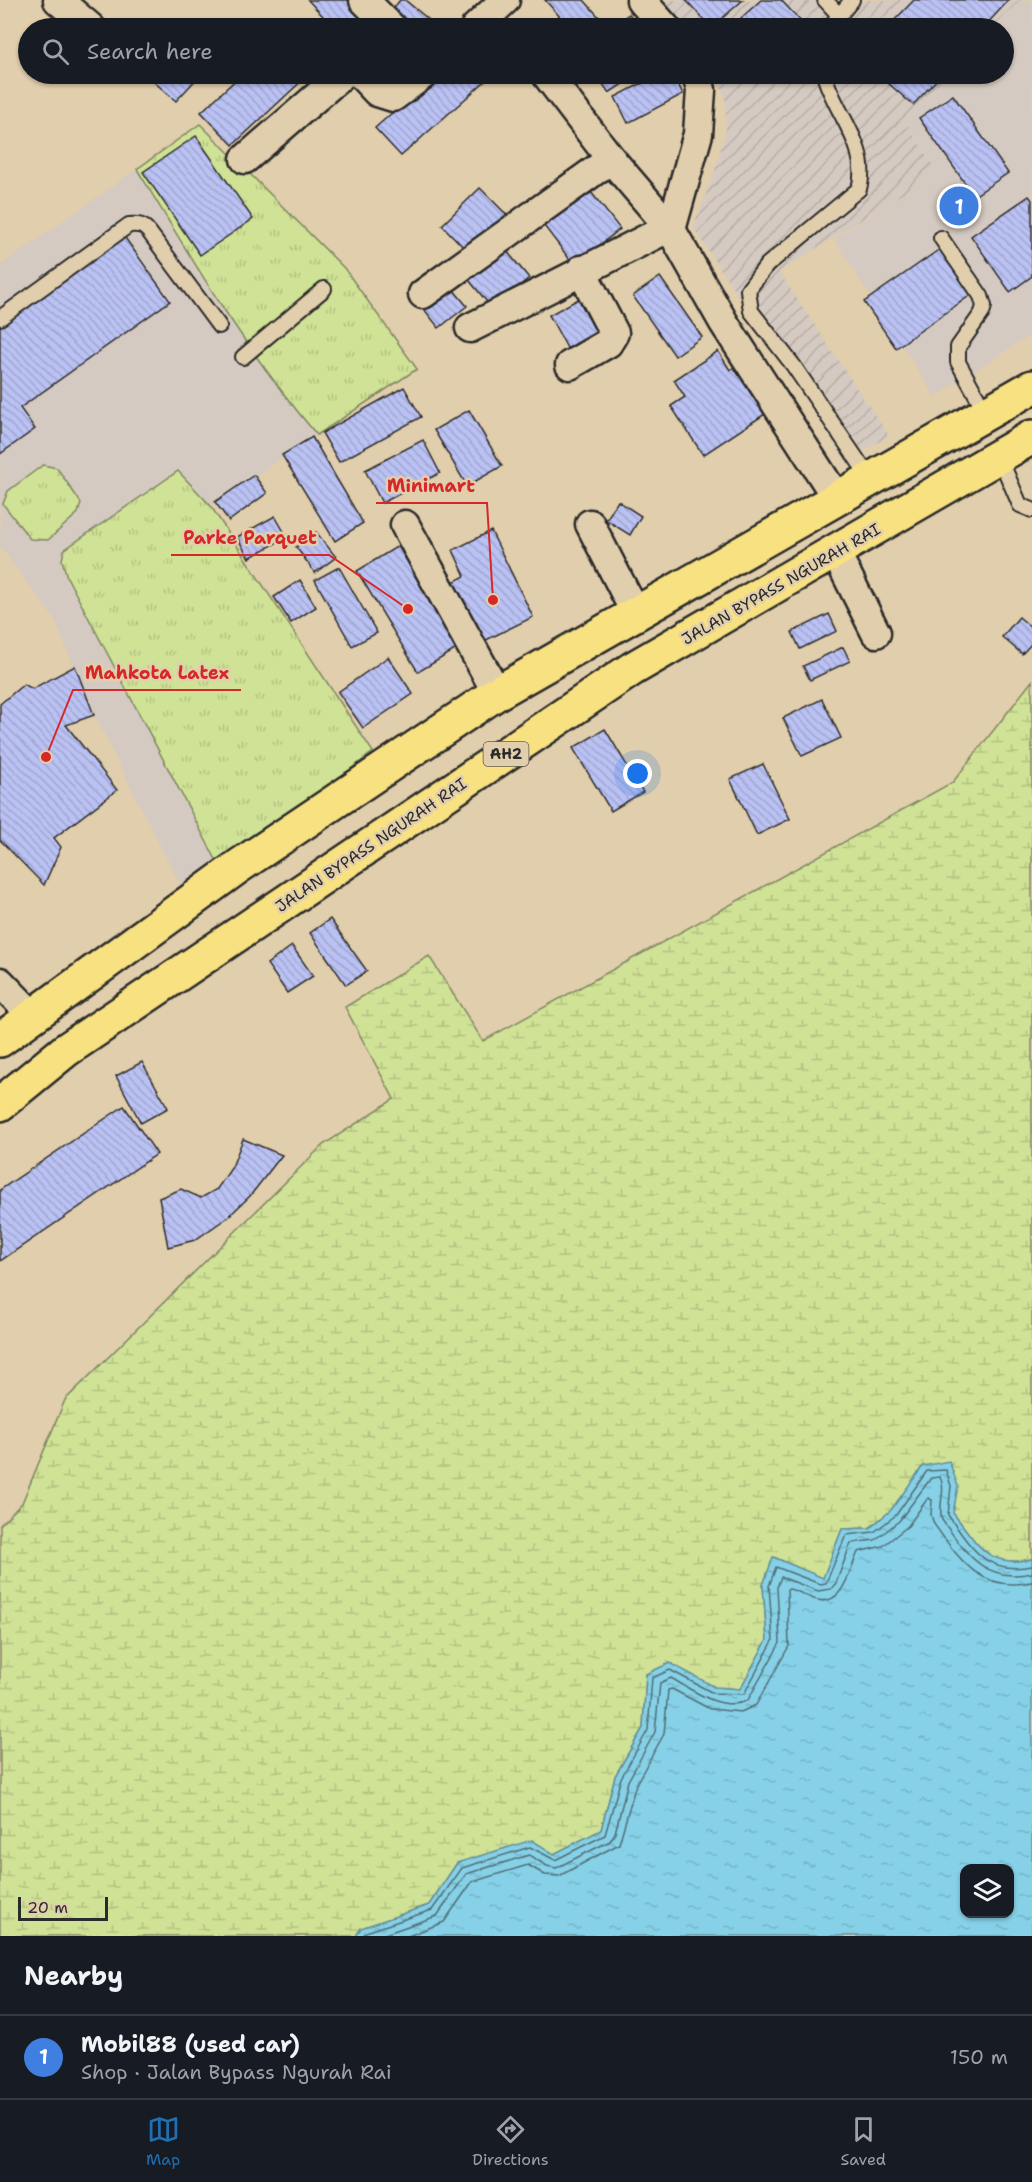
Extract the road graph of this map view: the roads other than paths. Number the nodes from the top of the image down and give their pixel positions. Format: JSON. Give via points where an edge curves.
{"nodes":[{"id":1,"x":58,"y":0,"type":"edge"},
{"id":2,"x":364,"y":0,"type":"edge"},
{"id":3,"x":641,"y":0,"type":"edge"},
{"id":4,"x":825,"y":0,"type":"edge"},
{"id":5,"x":852,"y":0,"type":"edge"},
{"id":6,"x":501,"y":9,"type":"edge"},
{"id":7,"x":838,"y":14,"type":"junction"},
{"id":8,"x":80,"y":18,"type":"edge"},
{"id":9,"x":382,"y":18,"type":"edge"},
{"id":10,"x":489,"y":18,"type":"edge"},
{"id":11,"x":657,"y":18,"type":"edge"},
{"id":12,"x":835,"y":18,"type":"edge"},
{"id":13,"x":331,"y":84,"type":"edge"},
{"id":14,"x":369,"y":84,"type":"edge"},
{"id":15,"x":412,"y":84,"type":"edge"},
{"id":16,"x":554,"y":84,"type":"edge"},
{"id":17,"x":700,"y":84,"type":"edge"},
{"id":18,"x":829,"y":84,"type":"edge"},
{"id":19,"x":245,"y":159,"type":"dead end"},
{"id":20,"x":611,"y":159,"type":"junction"},
{"id":21,"x":670,"y":228,"type":"junction"},
{"id":22,"x":941,"y":238,"type":"dead end"},
{"id":23,"x":581,"y":270,"type":"junction"},
{"id":24,"x":324,"y":289,"type":"dead end"},
{"id":25,"x":423,"y":294,"type":"dead end"},
{"id":26,"x":0,"y":318,"type":"edge"},
{"id":27,"x":219,"y":326,"type":"dead end"},
{"id":28,"x":471,"y":328,"type":"dead end"},
{"id":29,"x":243,"y":357,"type":"dead end"},
{"id":30,"x":570,"y":365,"type":"dead end"},
{"id":31,"x":1032,"y":387,"type":"edge"},
{"id":32,"x":986,"y":413,"type":"junction"},
{"id":33,"x":1032,"y":437,"type":"edge"},
{"id":34,"x":999,"y":456,"type":"junction"},
{"id":35,"x":871,"y":480,"type":"junction"},
{"id":36,"x":838,"y":500,"type":"junction"},
{"id":37,"x":1032,"y":510,"type":"edge"},
{"id":38,"x":590,"y":524,"type":"dead end"},
{"id":39,"x":405,"y":525,"type":"dead end"},
{"id":40,"x":836,"y":553,"type":"junction"},
{"id":41,"x":636,"y":614,"type":"junction"},
{"id":42,"x":876,"y":633,"type":"dead end"},
{"id":43,"x":497,"y":693,"type":"junction"},
{"id":44,"x":0,"y":982,"type":"edge"},
{"id":45,"x":32,"y":1015,"type":"junction"},
{"id":46,"x":0,"y":1040,"type":"edge"},
{"id":47,"x":0,"y":1104,"type":"edge"}],
"edges":[{"from":1,"to":8,"type":"street"},
{"from":2,"to":9,"type":"street"},
{"from":3,"to":11,"type":"street"},
{"from":4,"to":7,"type":"lane"},
{"from":5,"to":7,"type":"lane"},
{"from":6,"to":10,"type":"street"},
{"from":7,"to":12,"type":"lane"},
{"from":13,"to":19,"type":"street"},
{"from":14,"to":15,"type":"street","via":[[388,97],[396,97]]},
{"from":16,"to":20,"type":"street"},
{"from":17,"to":21,"type":"street","via":[[698,134]]},
{"from":18,"to":35,"type":"lane","via":[[852,132],[864,173],[859,189],[767,265],[748,290],[751,311]]},
{"from":20,"to":21,"type":"street"},
{"from":20,"to":25,"type":"street"},
{"from":21,"to":23,"type":"street"},
{"from":21,"to":36,"type":"street","via":[[724,323]]},
{"from":22,"to":32,"type":"lane","via":[[984,306],[958,347],[958,362]]},
{"from":23,"to":28,"type":"street"},
{"from":23,"to":30,"type":"street","via":[[614,333],[608,343]]},
{"from":24,"to":29,"type":"lane"},
{"from":26,"to":27,"type":"lane","via":[[135,224],[145,227]]},
{"from":31,"to":32,"type":"highway"},
{"from":32,"to":35,"type":"highway"},
{"from":33,"to":34,"type":"highway","name":"JALAN BYPASS NGURAH RAI","number":"AH2"},
{"from":34,"to":37,"type":"lane","via":[[1020,505]]},
{"from":34,"to":40,"type":"highway","name":"JALAN BYPASS NGURAH RAI","number":"AH2"},
{"from":35,"to":36,"type":"highway"},
{"from":36,"to":41,"type":"highway"},
{"from":38,"to":41,"type":"street"},
{"from":39,"to":43,"type":"street"},
{"from":40,"to":42,"type":"street"},
{"from":40,"to":47,"type":"highway","name":"JALAN BYPASS NGURAH RAI","number":"AH2","via":[[632,669],[66,1050]]},
{"from":41,"to":43,"type":"highway"},
{"from":43,"to":45,"type":"highway","via":[[238,866]]},
{"from":44,"to":45,"type":"street"},
{"from":45,"to":46,"type":"highway"}]}
